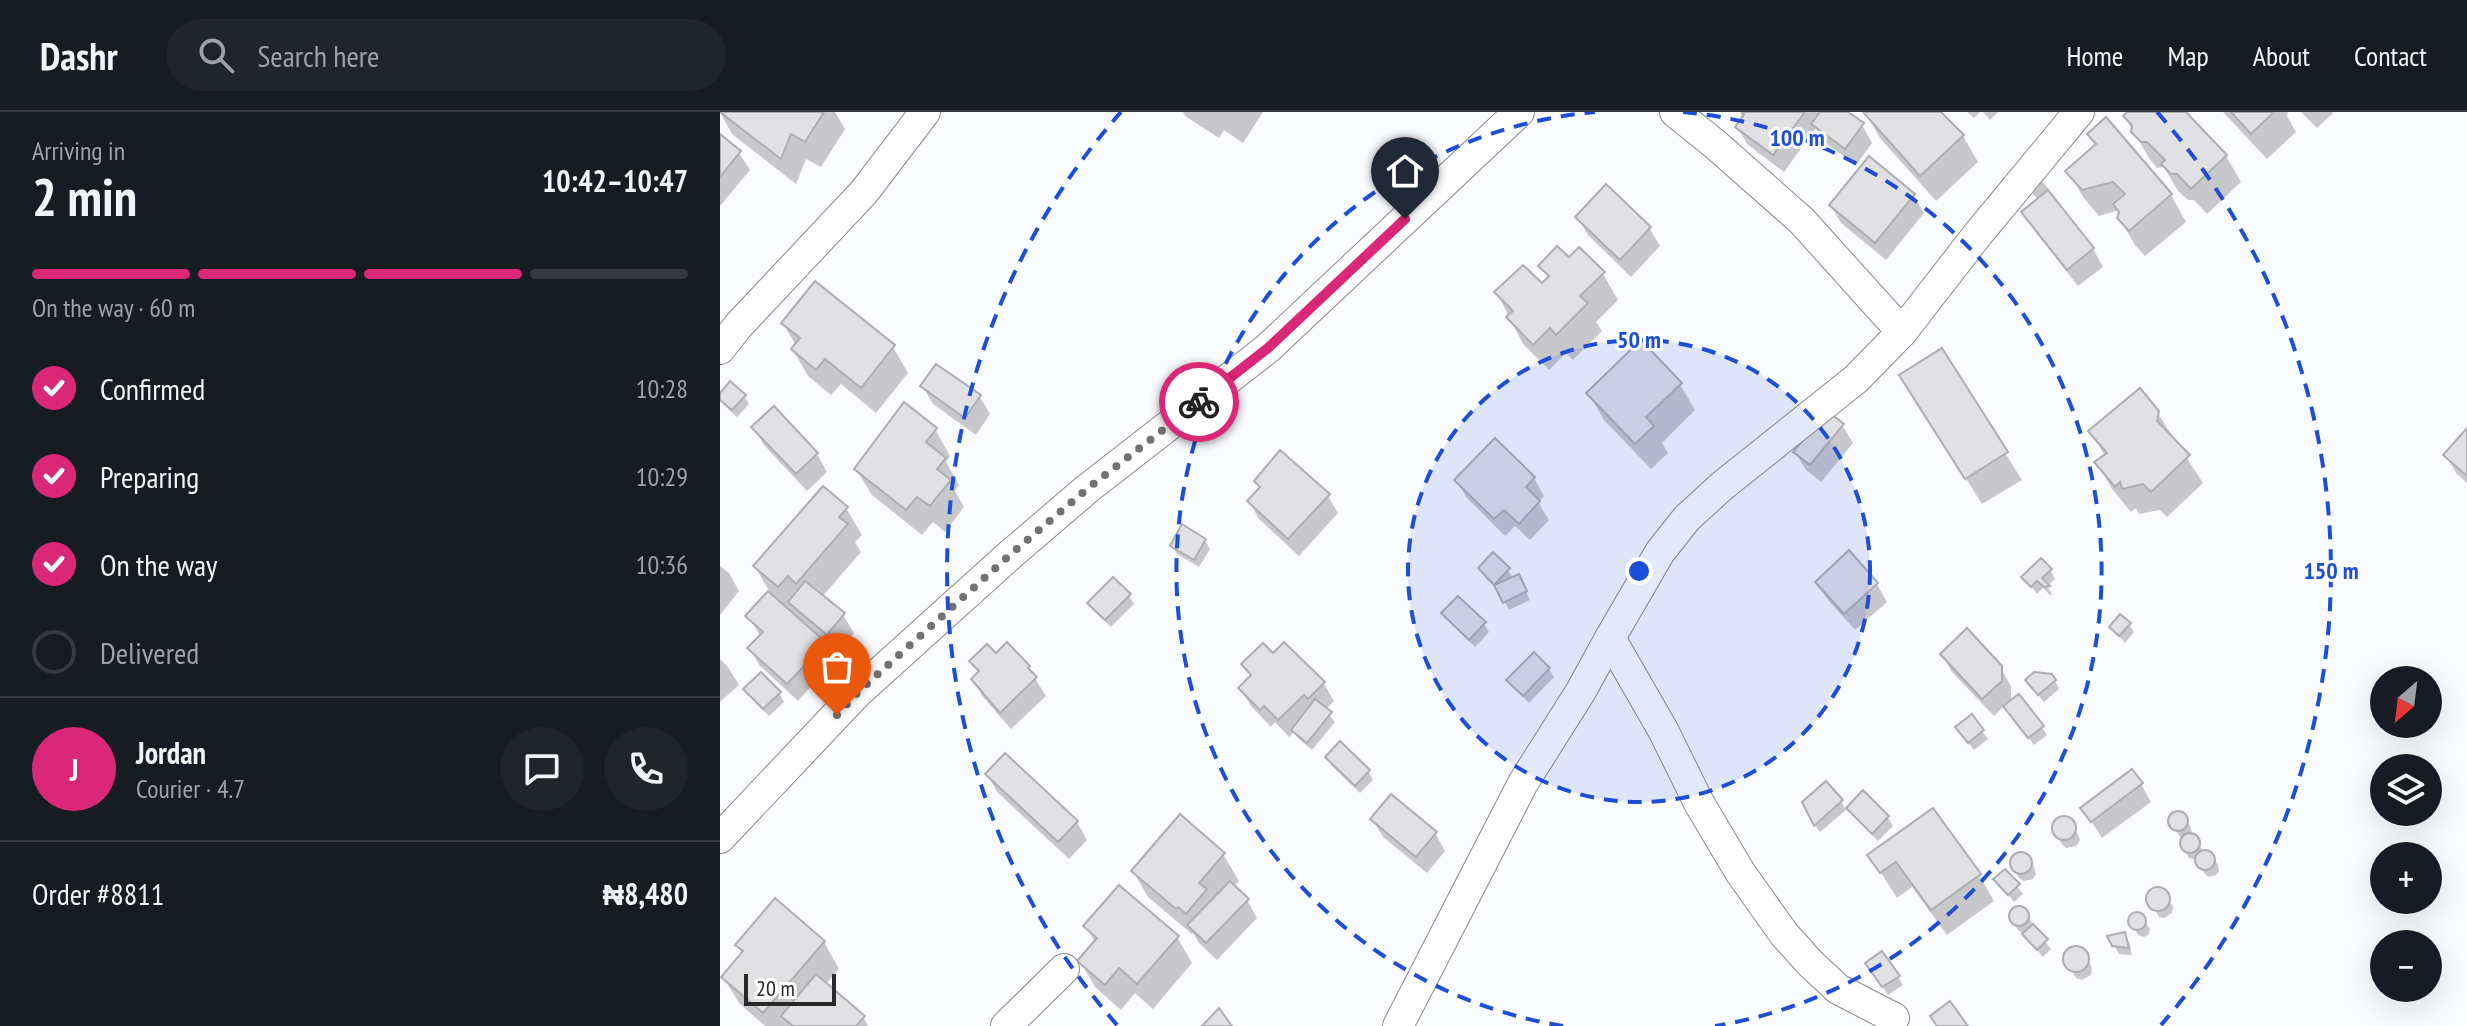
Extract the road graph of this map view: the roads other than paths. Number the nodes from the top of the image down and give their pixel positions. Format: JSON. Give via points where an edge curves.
{"nodes":[{"id":1,"x":925,"y":112,"type":"edge"},
{"id":2,"x":1519,"y":112,"type":"edge"},
{"id":3,"x":1675,"y":112,"type":"edge"},
{"id":4,"x":2079,"y":112,"type":"edge"},
{"id":5,"x":1902,"y":332,"type":"junction"},
{"id":6,"x":720,"y":349,"type":"edge"},
{"id":7,"x":1610,"y":638,"type":"junction"},
{"id":8,"x":720,"y":838,"type":"edge"},
{"id":9,"x":1064,"y":969,"type":"dead end"},
{"id":10,"x":1894,"y":1018,"type":"dead end"},
{"id":11,"x":1006,"y":1026,"type":"edge"},
{"id":12,"x":1398,"y":1026,"type":"edge"}],
"edges":[{"from":1,"to":6,"type":"street","via":[[864,192]]},
{"from":2,"to":8,"type":"street","via":[[1268,348],[1087,489],[858,692]]},
{"from":3,"to":5,"type":"street","via":[[1802,221]]},
{"from":4,"to":5,"type":"street"},
{"from":5,"to":7,"type":"street","via":[[1856,379],[1687,518],[1660,552]]},
{"from":7,"to":10,"type":"street","via":[[1740,872],[1784,934],[1838,989]]},
{"from":7,"to":12,"type":"street","via":[[1523,783]]},
{"from":9,"to":11,"type":"street"}]}
